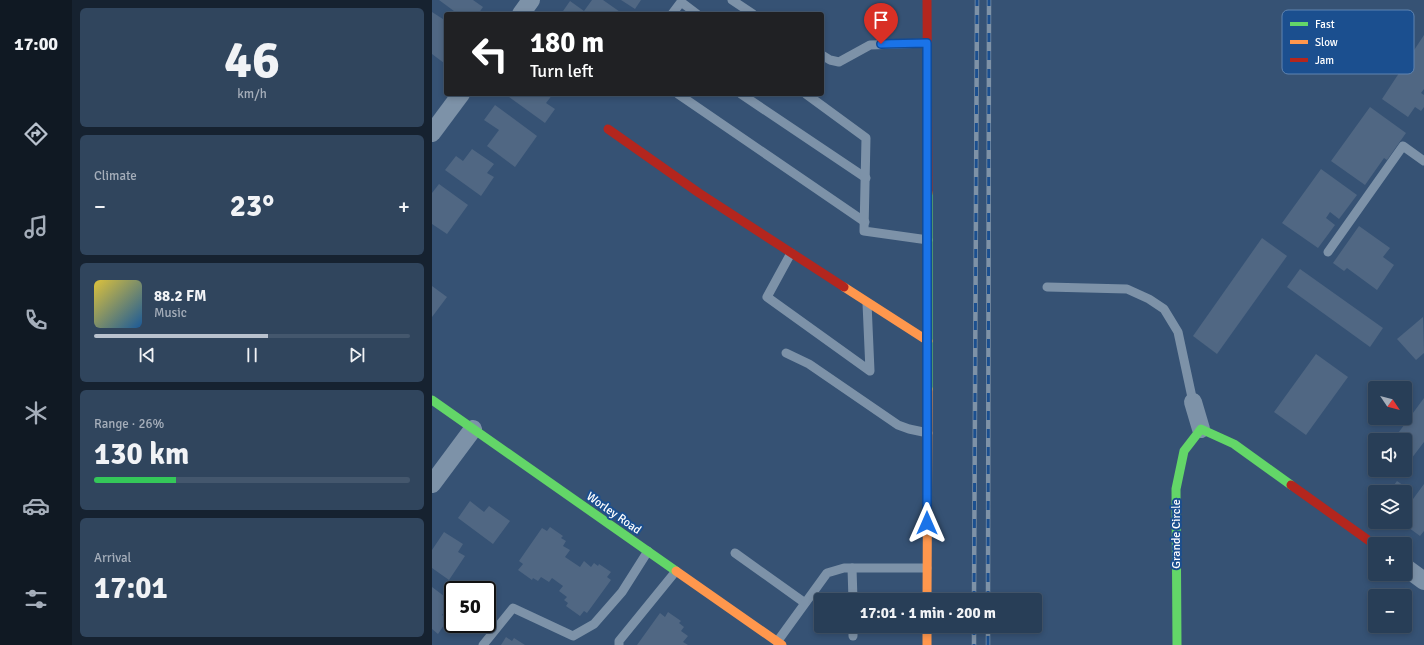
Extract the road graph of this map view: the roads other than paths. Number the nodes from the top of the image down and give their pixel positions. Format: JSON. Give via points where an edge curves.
{"nodes":[{"id":1,"x":531,"y":0,"type":"edge"},
{"id":2,"x":732,"y":0,"type":"edge"},
{"id":3,"x":927,"y":0,"type":"edge"},
{"id":4,"x":522,"y":12,"type":"edge"},
{"id":5,"x":673,"y":12,"type":"edge"},
{"id":6,"x":694,"y":12,"type":"edge"},
{"id":7,"x":750,"y":12,"type":"edge"},
{"id":8,"x":927,"y":43,"type":"junction"},
{"id":9,"x":824,"y":56,"type":"edge"},
{"id":10,"x":460,"y":96,"type":"edge"},
{"id":11,"x":681,"y":96,"type":"edge"},
{"id":12,"x":744,"y":96,"type":"edge"},
{"id":13,"x":809,"y":96,"type":"edge"},
{"id":14,"x":608,"y":129,"type":"dead end"},
{"id":15,"x":432,"y":133,"type":"edge"},
{"id":16,"x":1424,"y":161,"type":"edge"},
{"id":17,"x":866,"y":178,"type":"junction"},
{"id":18,"x":865,"y":222,"type":"junction"},
{"id":19,"x":928,"y":240,"type":"junction"},
{"id":20,"x":1328,"y":252,"type":"dead end"},
{"id":21,"x":791,"y":253,"type":"junction"},
{"id":22,"x":1047,"y":287,"type":"dead end"},
{"id":23,"x":867,"y":301,"type":"junction"},
{"id":24,"x":928,"y":341,"type":"junction"},
{"id":25,"x":786,"y":353,"type":"dead end"},
{"id":26,"x":432,"y":400,"type":"edge"},
{"id":27,"x":1193,"y":402,"type":"joint"},
{"id":28,"x":473,"y":429,"type":"junction"},
{"id":29,"x":1201,"y":429,"type":"junction"},
{"id":30,"x":928,"y":433,"type":"junction"},
{"id":31,"x":432,"y":484,"type":"edge"},
{"id":32,"x":1368,"y":540,"type":"edge"},
{"id":33,"x":648,"y":551,"type":"junction"},
{"id":34,"x":735,"y":553,"type":"dead end"},
{"id":35,"x":852,"y":568,"type":"junction"},
{"id":36,"x":927,"y":568,"type":"junction"},
{"id":37,"x":676,"y":571,"type":"junction"},
{"id":38,"x":1412,"y":572,"type":"edge"},
{"id":39,"x":1424,"y":580,"type":"edge"},
{"id":40,"x":853,"y":593,"type":"edge"},
{"id":41,"x":927,"y":593,"type":"edge"},
{"id":42,"x":805,"y":603,"type":"junction"},
{"id":43,"x":927,"y":633,"type":"edge"},
{"id":44,"x":573,"y":636,"type":"junction"},
{"id":45,"x":780,"y":643,"type":"edge"},
{"id":46,"x":483,"y":645,"type":"edge"},
{"id":47,"x":570,"y":645,"type":"edge"},
{"id":48,"x":619,"y":645,"type":"edge"},
{"id":49,"x":927,"y":645,"type":"edge"},
{"id":50,"x":1177,"y":645,"type":"edge"}],
"edges":[{"from":1,"to":4,"type":"street"},
{"from":2,"to":7,"type":"lane"},
{"from":3,"to":8,"type":"street"},
{"from":5,"to":6,"type":"lane","via":[[680,2]]},
{"from":8,"to":9,"type":"lane","via":[[870,45],[839,62]]},
{"from":8,"to":19,"type":"street"},
{"from":10,"to":15,"type":"street"},
{"from":11,"to":18,"type":"lane"},
{"from":12,"to":17,"type":"lane"},
{"from":13,"to":17,"type":"lane","via":[[866,138]]},
{"from":14,"to":21,"type":"street"},
{"from":16,"to":20,"type":"lane","via":[[1403,146]]},
{"from":17,"to":18,"type":"lane"},
{"from":18,"to":19,"type":"lane","via":[[864,231]]},
{"from":19,"to":24,"type":"street"},
{"from":21,"to":23,"type":"street"},
{"from":21,"to":23,"type":"lane","via":[[767,297],[870,371]]},
{"from":22,"to":27,"type":"lane","via":[[1127,289],[1164,309],[1178,332]]},
{"from":23,"to":24,"type":"street"},
{"from":24,"to":30,"type":"street"},
{"from":25,"to":30,"type":"lane","via":[[809,364],[898,425]]},
{"from":26,"to":28,"type":"street","name":"Worley Road"},
{"from":27,"to":29,"type":"street"},
{"from":28,"to":31,"type":"street"},
{"from":28,"to":33,"type":"street","name":"Worley Road"},
{"from":29,"to":32,"type":"street","via":[[1234,444]]},
{"from":29,"to":50,"type":"street","name":"Grande Circle","via":[[1184,451],[1176,489]]},
{"from":30,"to":36,"type":"street"},
{"from":33,"to":37,"type":"street","name":"Worley Road"},
{"from":33,"to":44,"type":"lane","via":[[622,592],[594,624]]},
{"from":34,"to":42,"type":"lane"},
{"from":35,"to":36,"type":"lane"},
{"from":35,"to":40,"type":"lane"},
{"from":35,"to":42,"type":"lane","via":[[827,573]]},
{"from":36,"to":41,"type":"street"},
{"from":37,"to":45,"type":"street","name":"Worley Road"},
{"from":37,"to":48,"type":"lane","via":[[619,641]]},
{"from":38,"to":39,"type":"street"},
{"from":42,"to":45,"type":"lane"},
{"from":43,"to":49,"type":"street"},
{"from":44,"to":46,"type":"lane","via":[[513,608]]},
{"from":44,"to":47,"type":"lane"}]}
